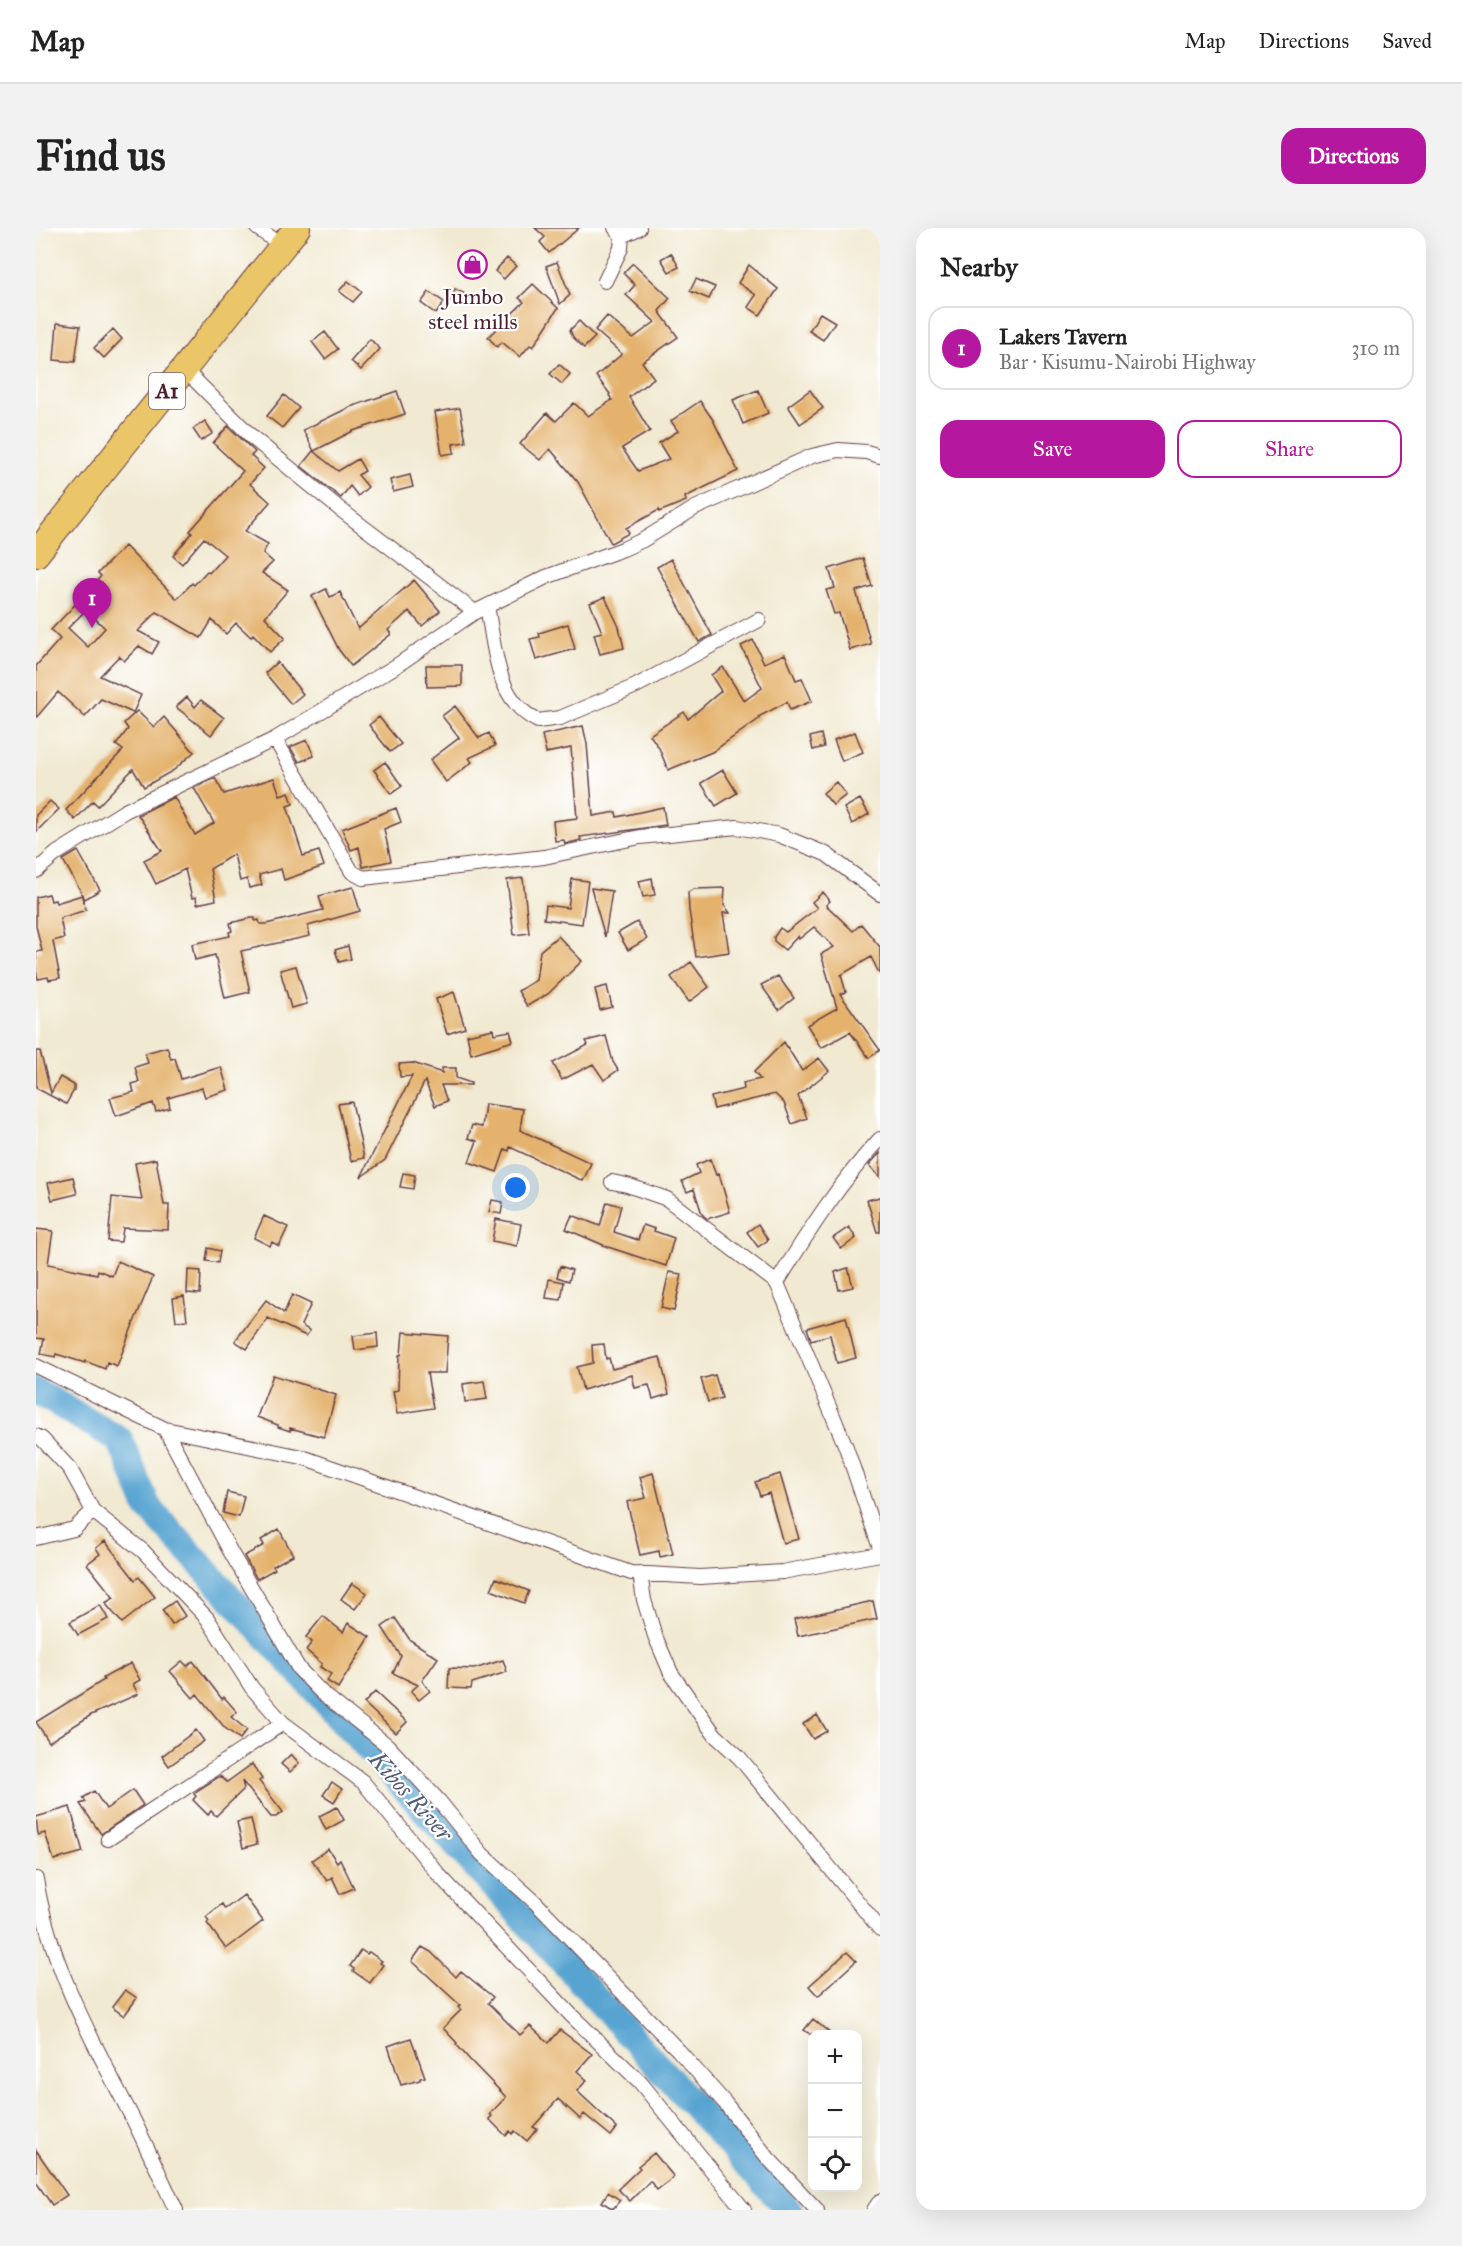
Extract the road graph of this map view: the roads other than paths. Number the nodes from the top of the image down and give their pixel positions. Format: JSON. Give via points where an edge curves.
{"nodes":[{"id":1,"x":257,"y":228,"type":"edge"},
{"id":2,"x":639,"y":228,"type":"edge"},
{"id":3,"x":618,"y":232,"type":"edge"},
{"id":4,"x":290,"y":237,"type":"edge"},
{"id":5,"x":605,"y":281,"type":"dead end"},
{"id":6,"x":185,"y":370,"type":"junction"},
{"id":7,"x":880,"y":456,"type":"edge"},
{"id":8,"x":36,"y":554,"type":"edge"},
{"id":9,"x":481,"y":609,"type":"junction"},
{"id":10,"x":759,"y":621,"type":"dead end"},
{"id":11,"x":275,"y":740,"type":"junction"},
{"id":12,"x":36,"y":871,"type":"edge"},
{"id":13,"x":880,"y":894,"type":"edge"},
{"id":14,"x":880,"y":1139,"type":"edge"},
{"id":15,"x":612,"y":1182,"type":"dead end"},
{"id":16,"x":777,"y":1283,"type":"junction"},
{"id":17,"x":36,"y":1366,"type":"edge"},
{"id":18,"x":165,"y":1430,"type":"junction"},
{"id":19,"x":36,"y":1436,"type":"edge"},
{"id":20,"x":93,"y":1511,"type":"junction"},
{"id":21,"x":36,"y":1538,"type":"edge"},
{"id":22,"x":880,"y":1548,"type":"edge"},
{"id":23,"x":880,"y":1554,"type":"edge"},
{"id":24,"x":640,"y":1573,"type":"junction"},
{"id":25,"x":283,"y":1723,"type":"junction"},
{"id":26,"x":108,"y":1839,"type":"dead end"},
{"id":27,"x":36,"y":1879,"type":"edge"},
{"id":28,"x":880,"y":1929,"type":"edge"},
{"id":29,"x":880,"y":2200,"type":"edge"},
{"id":30,"x":176,"y":2210,"type":"edge"},
{"id":31,"x":744,"y":2210,"type":"edge"},
{"id":32,"x":817,"y":2210,"type":"edge"},
{"id":33,"x":874,"y":2210,"type":"edge"}],
"edges":[{"from":1,"to":4,"type":"street"},
{"from":2,"to":3,"type":"street"},
{"from":3,"to":5,"type":"street","via":[[621,248]]},
{"from":4,"to":6,"type":"highway","number":"A1"},
{"from":6,"to":8,"type":"highway","number":"A1"},
{"from":6,"to":9,"type":"street","via":[[253,438],[341,510]]},
{"from":7,"to":9,"type":"street","via":[[838,450],[812,456],[695,508],[643,540],[546,577]]},
{"from":9,"to":10,"type":"street","via":[[507,693],[519,709],[538,721],[560,718],[636,686]]},
{"from":9,"to":11,"type":"street"},
{"from":11,"to":12,"type":"street","via":[[125,811],[57,853]]},
{"from":11,"to":13,"type":"street","via":[[352,872],[363,878],[544,857],[640,837],[737,827],[779,835],[826,854]]},
{"from":14,"to":16,"type":"street","via":[[803,1239]]},
{"from":15,"to":16,"type":"street","via":[[667,1199]]},
{"from":16,"to":22,"type":"street","via":[[846,1447]]},
{"from":17,"to":18,"type":"street"},
{"from":18,"to":24,"type":"street","via":[[302,1457]]},
{"from":18,"to":32,"type":"street","via":[[299,1669],[323,1694],[387,1745],[440,1801],[482,1854],[535,1902],[679,2051]]},
{"from":19,"to":20,"type":"street","via":[[70,1469]]},
{"from":20,"to":21,"type":"street","via":[[74,1529]]},
{"from":20,"to":25,"type":"street","via":[[143,1551],[207,1618],[252,1688]]},
{"from":23,"to":24,"type":"street","via":[[782,1572],[700,1577]]},
{"from":24,"to":28,"type":"street","via":[[655,1636],[671,1673],[715,1735],[739,1757]]},
{"from":25,"to":26,"type":"street"},
{"from":25,"to":31,"type":"street","via":[[363,1782],[440,1875],[571,2015],[640,2082]]},
{"from":27,"to":30,"type":"street","via":[[50,1938],[78,2014]]},
{"from":29,"to":33,"type":"street"}]}
